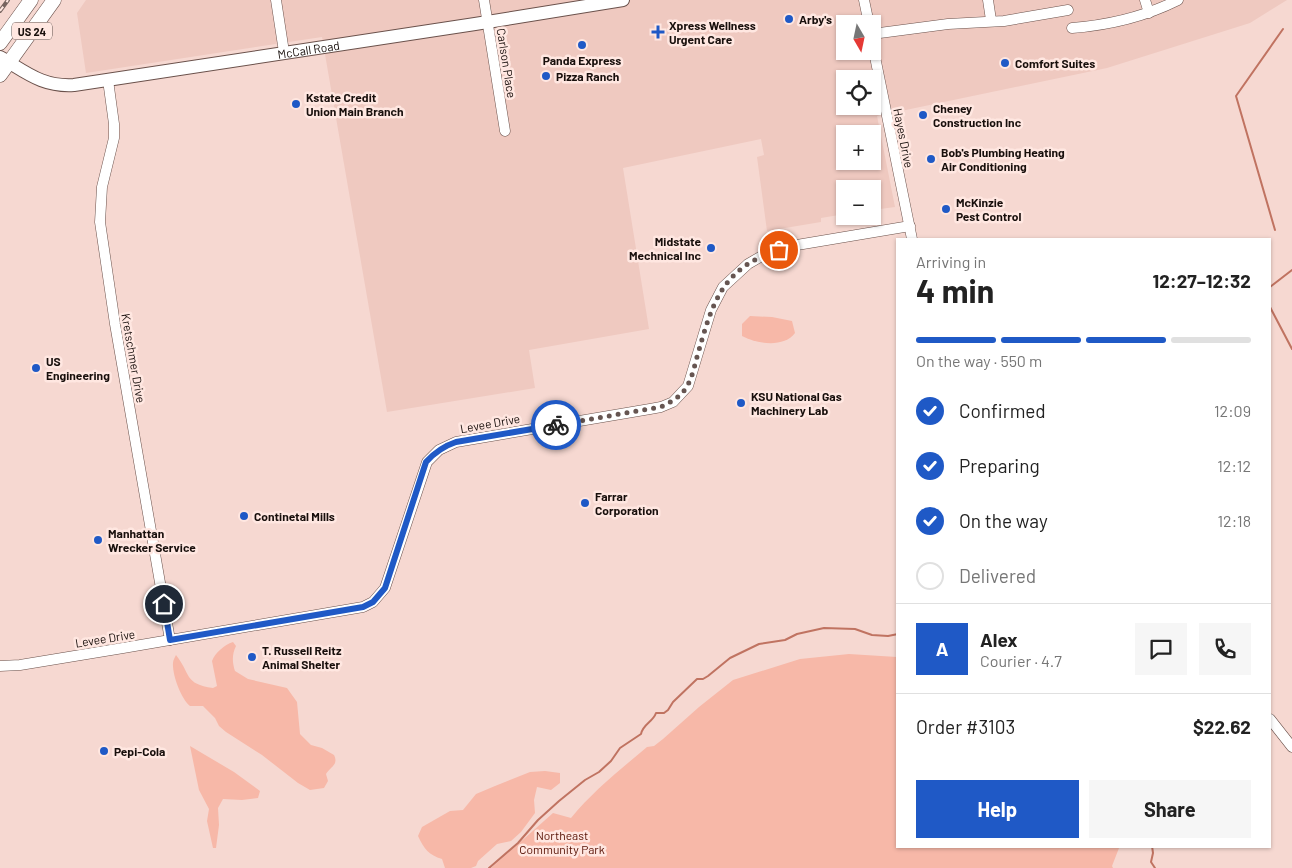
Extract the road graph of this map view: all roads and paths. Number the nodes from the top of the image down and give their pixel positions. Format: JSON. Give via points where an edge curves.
{"nodes":[{"id":1,"x":31,"y":0,"type":"edge"},
{"id":2,"x":54,"y":0,"type":"edge"},
{"id":3,"x":276,"y":0,"type":"edge"},
{"id":4,"x":484,"y":0,"type":"edge"},
{"id":5,"x":623,"y":0,"type":"edge"},
{"id":6,"x":864,"y":0,"type":"edge"},
{"id":7,"x":988,"y":0,"type":"edge"},
{"id":8,"x":1145,"y":0,"type":"edge"},
{"id":9,"x":1178,"y":0,"type":"edge"},
{"id":10,"x":1068,"y":10,"type":"dead end"},
{"id":11,"x":1149,"y":13,"type":"junction"},
{"id":12,"x":867,"y":15,"type":"edge"},
{"id":13,"x":991,"y":20,"type":"junction"},
{"id":14,"x":488,"y":22,"type":"junction"},
{"id":15,"x":1072,"y":28,"type":"dead end"},
{"id":16,"x":881,"y":33,"type":"edge"},
{"id":17,"x":0,"y":43,"type":"edge"},
{"id":18,"x":284,"y":52,"type":"junction"},
{"id":19,"x":5,"y":60,"type":"edge"},
{"id":20,"x":876,"y":60,"type":"edge"},
{"id":21,"x":0,"y":76,"type":"edge"},
{"id":22,"x":108,"y":80,"type":"junction"},
{"id":23,"x":505,"y":131,"type":"dead end"},
{"id":24,"x":910,"y":226,"type":"junction"},
{"id":25,"x":912,"y":238,"type":"edge"},
{"id":26,"x":170,"y":640,"type":"junction"},
{"id":27,"x":0,"y":666,"type":"edge"},
{"id":28,"x":1271,"y":720,"type":"edge"},
{"id":29,"x":1292,"y":747,"type":"edge"}],
"edges":[{"from":1,"to":17,"type":"highway","number":"US 24"},
{"from":2,"to":19,"type":"highway","number":"US 24"},
{"from":3,"to":18,"type":"street"},
{"from":4,"to":14,"type":"street","name":"Carlson Place"},
{"from":5,"to":14,"type":"main road","name":"McCall Road"},
{"from":6,"to":12,"type":"street"},
{"from":7,"to":13,"type":"street"},
{"from":8,"to":11,"type":"street"},
{"from":9,"to":11,"type":"street"},
{"from":10,"to":13,"type":"street","via":[[1004,21]]},
{"from":11,"to":15,"type":"street","via":[[1097,26]]},
{"from":13,"to":16,"type":"street"},
{"from":14,"to":18,"type":"main road","name":"McCall Road"},
{"from":14,"to":23,"type":"street","name":"Carlson Place"},
{"from":18,"to":22,"type":"main road","name":"McCall Road"},
{"from":19,"to":21,"type":"highway","number":"US 24"},
{"from":19,"to":22,"type":"main road","name":"McCall Road","via":[[30,76],[54,85]]},
{"from":20,"to":24,"type":"street","name":"Hayes Drive"},
{"from":22,"to":26,"type":"street","name":"Kretschmer Drive","via":[[114,138],[102,187],[100,222]]},
{"from":24,"to":25,"type":"street","name":"Hayes Drive"},
{"from":24,"to":26,"type":"street","name":"Levee Drive","via":[[791,246],[767,253],[748,264],[723,287],[711,310],[688,386],[673,402],[656,408],[456,442],[439,450],[426,462],[388,581],[373,602],[344,611]]},
{"from":26,"to":27,"type":"street","name":"Levee Drive"},
{"from":28,"to":29,"type":"street"}]}
